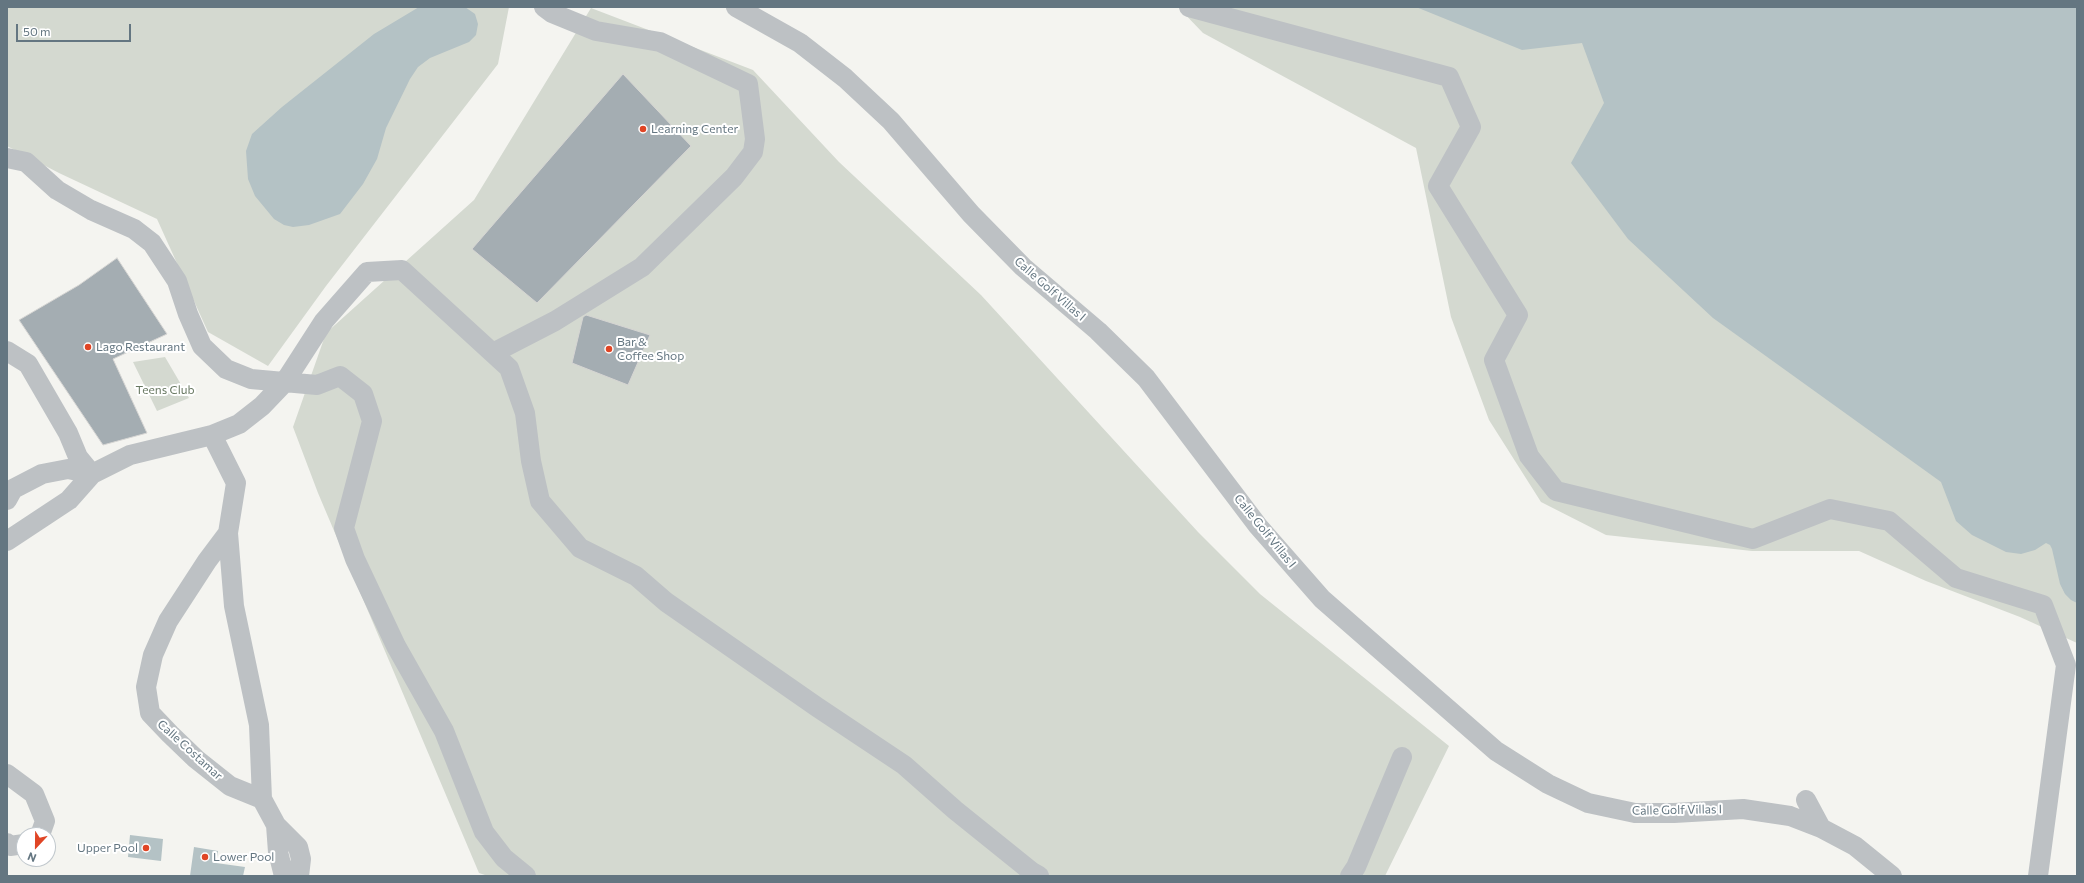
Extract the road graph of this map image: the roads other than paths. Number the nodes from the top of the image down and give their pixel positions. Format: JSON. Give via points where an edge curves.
{"nodes":[{"id":1,"x":544,"y":7,"type":"edge"},
{"id":2,"x":736,"y":7,"type":"edge"},
{"id":3,"x":1189,"y":7,"type":"edge"},
{"id":4,"x":7,"y":158,"type":"edge"},
{"id":5,"x":7,"y":351,"type":"edge"},
{"id":6,"x":493,"y":353,"type":"junction"},
{"id":7,"x":284,"y":382,"type":"junction"},
{"id":8,"x":212,"y":435,"type":"junction"},
{"id":9,"x":92,"y":474,"type":"junction"},
{"id":10,"x":9,"y":488,"type":"edge"},
{"id":11,"x":228,"y":533,"type":"junction"},
{"id":12,"x":7,"y":541,"type":"edge"},
{"id":13,"x":1402,"y":757,"type":"dead end"},
{"id":14,"x":8,"y":777,"type":"edge"},
{"id":15,"x":262,"y":800,"type":"junction"},
{"id":16,"x":1806,"y":800,"type":"dead end"},
{"id":17,"x":276,"y":825,"type":"junction"},
{"id":18,"x":43,"y":827,"type":"edge"},
{"id":19,"x":1821,"y":828,"type":"junction"},
{"id":20,"x":7,"y":843,"type":"edge"},
{"id":21,"x":16,"y":845,"type":"edge"},
{"id":22,"x":284,"y":876,"type":"edge"},
{"id":23,"x":299,"y":876,"type":"edge"},
{"id":24,"x":526,"y":876,"type":"edge"},
{"id":25,"x":1039,"y":876,"type":"edge"},
{"id":26,"x":1350,"y":876,"type":"edge"},
{"id":27,"x":1892,"y":876,"type":"edge"},
{"id":28,"x":2038,"y":876,"type":"edge"}],
"edges":[{"from":1,"to":6,"type":"street","via":[[596,31],[660,42],[748,84],[755,139],[752,152],[734,177],[642,267],[555,321]]},
{"from":2,"to":19,"type":"street","name":"Calle Golf Villas I","via":[[800,43],[845,78],[891,121],[971,214],[1023,267],[1098,331],[1146,378],[1258,526],[1322,599],[1496,752],[1548,784],[1588,803],[1635,813],[1742,809],[1790,816]]},
{"from":3,"to":28,"type":"street","via":[[1448,76],[1471,127],[1438,186],[1518,315],[1494,360],[1529,456],[1556,491],[1754,539],[1830,509],[1889,521],[1956,578],[2043,605],[2066,665]]},
{"from":4,"to":7,"type":"street","via":[[26,162],[57,190],[92,210],[134,229],[152,243],[177,281],[202,346],[226,369],[251,379]]},
{"from":5,"to":9,"type":"street","via":[[28,364],[68,433],[78,457]]},
{"from":6,"to":7,"type":"street","via":[[402,270],[367,272],[324,321]]},
{"from":6,"to":25,"type":"street","via":[[509,368],[525,412],[531,461],[540,501],[580,548],[636,576],[666,602],[904,765],[955,810]]},
{"from":7,"to":8,"type":"street","via":[[262,406],[239,424]]},
{"from":7,"to":24,"type":"street","via":[[317,385],[340,376],[363,394],[372,421],[344,528],[355,559],[396,646],[444,731],[484,832],[504,858]]},
{"from":8,"to":9,"type":"street","via":[[130,455]]},
{"from":8,"to":11,"type":"street","name":"Calle Costamar","via":[[236,483]]},
{"from":9,"to":10,"type":"street","via":[[68,469],[42,474]]},
{"from":9,"to":12,"type":"street","via":[[69,500]]},
{"from":11,"to":15,"type":"street","name":"Calle Costamar","via":[[234,606],[259,725]]},
{"from":11,"to":15,"type":"street","name":"Calle Costamar","via":[[168,622],[153,655],[146,687],[150,713],[175,739],[230,786]]},
{"from":13,"to":26,"type":"street"},
{"from":14,"to":18,"type":"street","via":[[34,794],[45,821]]},
{"from":15,"to":17,"type":"street","name":"Calle Costamar"},
{"from":16,"to":19,"type":"street"},
{"from":17,"to":22,"type":"street","name":"Calle Costamar","via":[[278,852]]},
{"from":17,"to":23,"type":"street","name":"Calle Costamar","via":[[298,847]]},
{"from":19,"to":27,"type":"street","name":"Calle Golf Villas I","via":[[1855,846]]},
{"from":20,"to":21,"type":"street","via":[[10,846]]}]}
